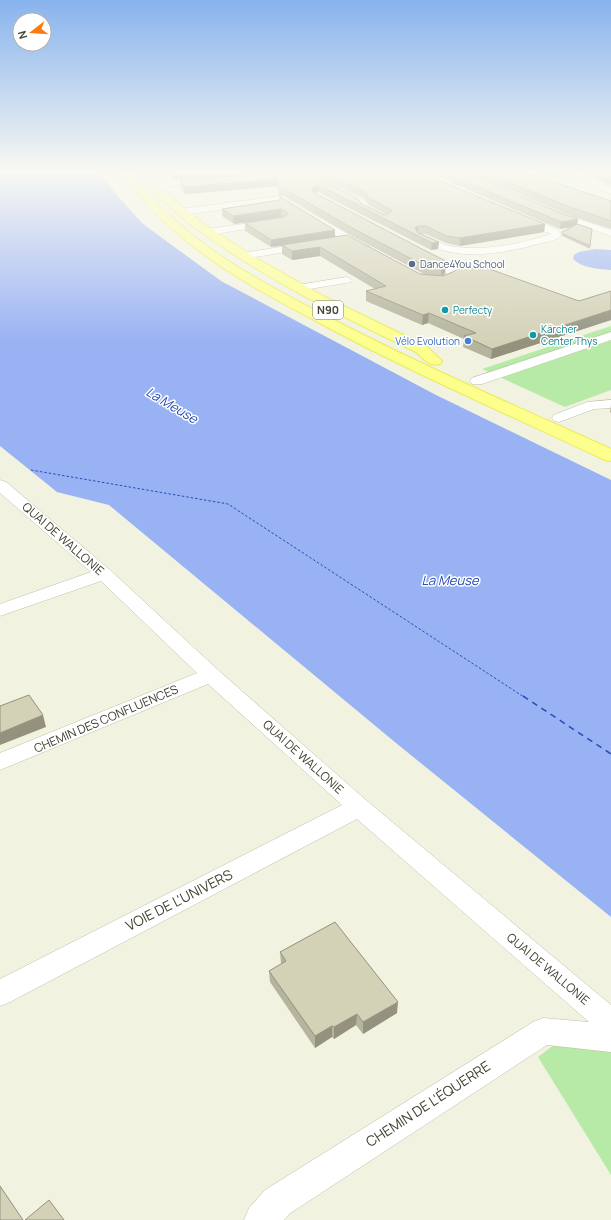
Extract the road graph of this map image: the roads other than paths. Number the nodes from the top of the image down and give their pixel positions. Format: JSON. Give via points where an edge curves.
{"nodes":[{"id":1,"x":180,"y":229,"type":"edge"},
{"id":2,"x":192,"y":229,"type":"edge"},
{"id":3,"x":205,"y":229,"type":"edge"},
{"id":4,"x":230,"y":229,"type":"edge"},
{"id":5,"x":332,"y":229,"type":"edge"},
{"id":6,"x":549,"y":229,"type":"edge"},
{"id":7,"x":599,"y":229,"type":"edge"},
{"id":8,"x":195,"y":231,"type":"joint"},
{"id":9,"x":208,"y":232,"type":"junction"},
{"id":10,"x":413,"y":233,"type":"edge"},
{"id":11,"x":611,"y":233,"type":"edge"},
{"id":12,"x":348,"y":239,"type":"junction"},
{"id":13,"x":332,"y":242,"type":"edge"},
{"id":14,"x":317,"y":244,"type":"edge"},
{"id":15,"x":412,"y":246,"type":"edge"},
{"id":16,"x":376,"y":254,"type":"edge"},
{"id":17,"x":243,"y":256,"type":"junction"},
{"id":18,"x":346,"y":280,"type":"edge"},
{"id":19,"x":424,"y":280,"type":"edge"},
{"id":20,"x":298,"y":288,"type":"junction"},
{"id":21,"x":611,"y":336,"type":"edge"},
{"id":22,"x":366,"y":342,"type":"junction"},
{"id":23,"x":435,"y":361,"type":"junction"},
{"id":24,"x":477,"y":381,"type":"junction"},
{"id":25,"x":611,"y":404,"type":"edge"},
{"id":26,"x":559,"y":418,"type":"junction"},
{"id":27,"x":611,"y":442,"type":"edge"},
{"id":28,"x":611,"y":456,"type":"edge"},
{"id":29,"x":0,"y":485,"type":"edge"},
{"id":30,"x":104,"y":574,"type":"junction"},
{"id":31,"x":0,"y":610,"type":"edge"},
{"id":32,"x":211,"y":675,"type":"junction"},
{"id":33,"x":0,"y":762,"type":"edge"},
{"id":34,"x":359,"y":807,"type":"junction"},
{"id":35,"x":0,"y":994,"type":"edge"},
{"id":36,"x":611,"y":1023,"type":"edge"},
{"id":37,"x":611,"y":1038,"type":"edge"},
{"id":38,"x":261,"y":1220,"type":"edge"}],
"edges":[{"from":1,"to":22,"type":"main road","number":"N90","via":[[243,275]]},
{"from":2,"to":8,"type":"main road","number":"N90"},
{"from":3,"to":9,"type":"main road"},
{"from":4,"to":9,"type":"street"},
{"from":5,"to":12,"type":"street"},
{"from":6,"to":10,"type":"street","via":[[556,232],[556,236],[519,245],[479,250],[450,250]]},
{"from":7,"to":11,"type":"street"},
{"from":8,"to":23,"type":"main road","number":"N90","via":[[288,289]]},
{"from":9,"to":17,"type":"main road"},
{"from":12,"to":13,"type":"street"},
{"from":12,"to":16,"type":"street"},
{"from":14,"to":17,"type":"street"},
{"from":15,"to":19,"type":"street","via":[[452,267],[450,271],[453,274],[449,278],[433,282]]},
{"from":17,"to":20,"type":"main road"},
{"from":18,"to":20,"type":"street"},
{"from":20,"to":23,"type":"main road","via":[[421,349]]},
{"from":21,"to":24,"type":"street"},
{"from":22,"to":24,"type":"main road","via":[[456,381]]},
{"from":22,"to":28,"type":"main road","number":"N90","via":[[509,411]]},
{"from":23,"to":24,"type":"main road","number":"N90"},
{"from":24,"to":26,"type":"main road","number":"N90"},
{"from":25,"to":26,"type":"street","via":[[592,405]]},
{"from":26,"to":27,"type":"main road","number":"N90"},
{"from":29,"to":30,"type":"street","name":"QUAI DE WALLONIE"},
{"from":30,"to":31,"type":"street"},
{"from":30,"to":32,"type":"street","name":"QUAI DE WALLONIE"},
{"from":32,"to":33,"type":"street","name":"CHEMIN DES CONFLUENCES"},
{"from":32,"to":34,"type":"street","name":"QUAI DE WALLONIE"},
{"from":34,"to":35,"type":"street","name":"VOIE DE L'UNIVERS"},
{"from":34,"to":36,"type":"street","name":"QUAI DE WALLONIE"},
{"from":37,"to":38,"type":"street","name":"CHEMIN DE L'ÉQUERRE","via":[[543,1031],[277,1202]]}]}
